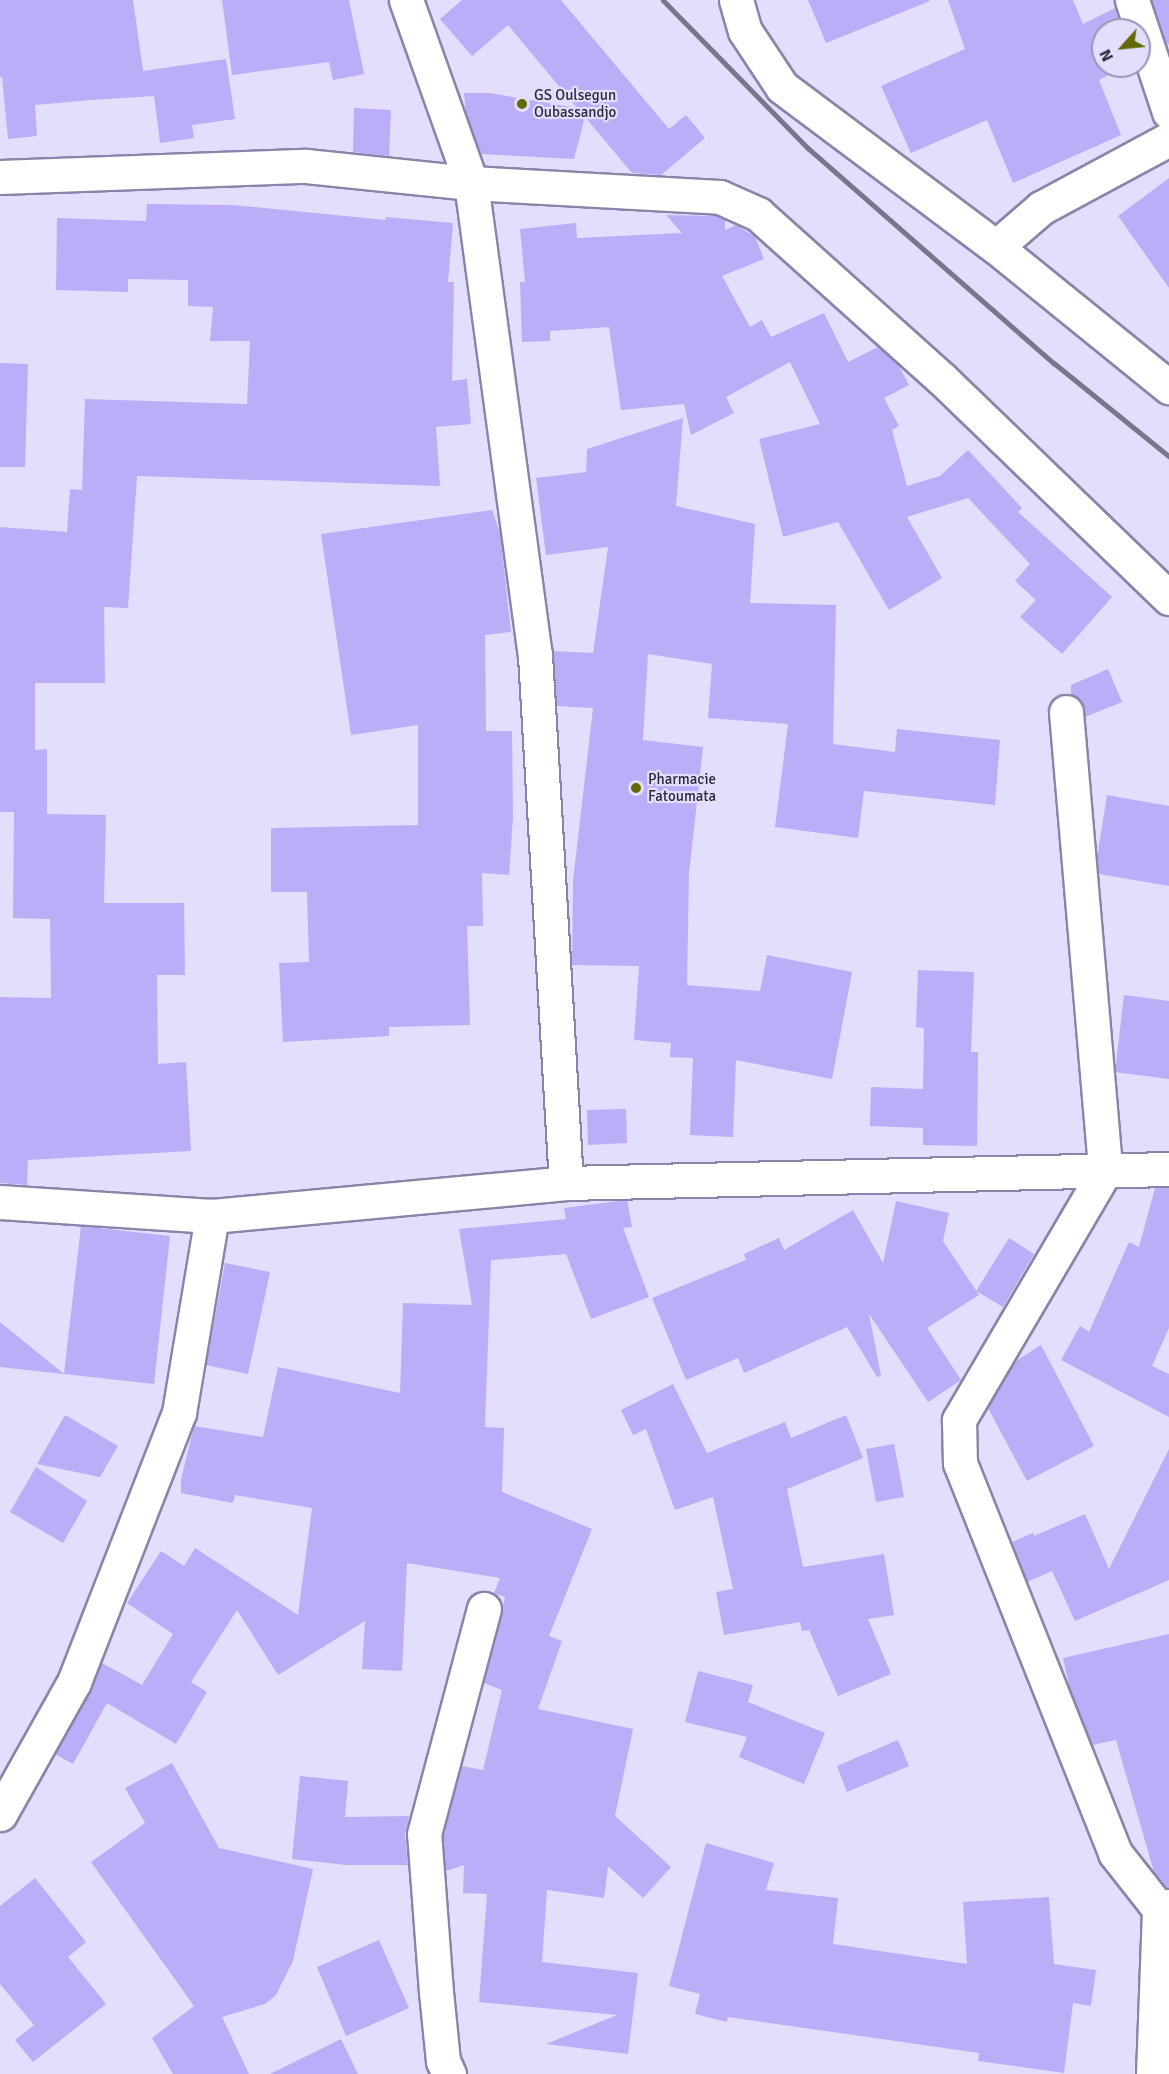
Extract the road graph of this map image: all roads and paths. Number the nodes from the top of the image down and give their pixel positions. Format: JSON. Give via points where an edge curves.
{"nodes":[{"id":1,"x":406,"y":0,"type":"edge"},
{"id":2,"x":735,"y":0,"type":"edge"},
{"id":3,"x":1132,"y":0,"type":"edge"},
{"id":4,"x":1169,"y":112,"type":"edge"},
{"id":5,"x":1169,"y":139,"type":"edge"},
{"id":6,"x":0,"y":177,"type":"edge"},
{"id":7,"x":471,"y":183,"type":"junction"},
{"id":8,"x":996,"y":247,"type":"junction"},
{"id":9,"x":1169,"y":387,"type":"edge"},
{"id":10,"x":1169,"y":598,"type":"edge"},
{"id":11,"x":1066,"y":712,"type":"dead end"},
{"id":12,"x":1169,"y":1169,"type":"edge"},
{"id":13,"x":1105,"y":1171,"type":"junction"},
{"id":14,"x":566,"y":1184,"type":"junction"},
{"id":15,"x":0,"y":1202,"type":"edge"},
{"id":16,"x":212,"y":1216,"type":"junction"},
{"id":17,"x":484,"y":1610,"type":"dead end"},
{"id":18,"x":0,"y":1815,"type":"edge"},
{"id":19,"x":1164,"y":1907,"type":"edge"},
{"id":20,"x":449,"y":2074,"type":"edge"},
{"id":21,"x":1153,"y":2074,"type":"edge"}],
"edges":[{"from":1,"to":7,"type":"street"},
{"from":2,"to":8,"type":"street","via":[[746,31],[782,87]]},
{"from":3,"to":4,"type":"street"},
{"from":5,"to":8,"type":"street","via":[[1041,208]]},
{"from":6,"to":7,"type":"street","via":[[306,166]]},
{"from":7,"to":10,"type":"street","via":[[720,197],[758,214],[941,378]]},
{"from":7,"to":14,"type":"street","via":[[535,655]]},
{"from":8,"to":9,"type":"street"},
{"from":11,"to":13,"type":"street"},
{"from":12,"to":13,"type":"street"},
{"from":13,"to":14,"type":"street"},
{"from":13,"to":19,"type":"street","via":[[959,1420],[960,1463],[1115,1853]]},
{"from":14,"to":16,"type":"street"},
{"from":15,"to":16,"type":"street"},
{"from":16,"to":18,"type":"street","via":[[179,1413],[74,1682]]},
{"from":17,"to":20,"type":"street","via":[[424,1834],[443,2061]]},
{"from":19,"to":21,"type":"street"}]}
